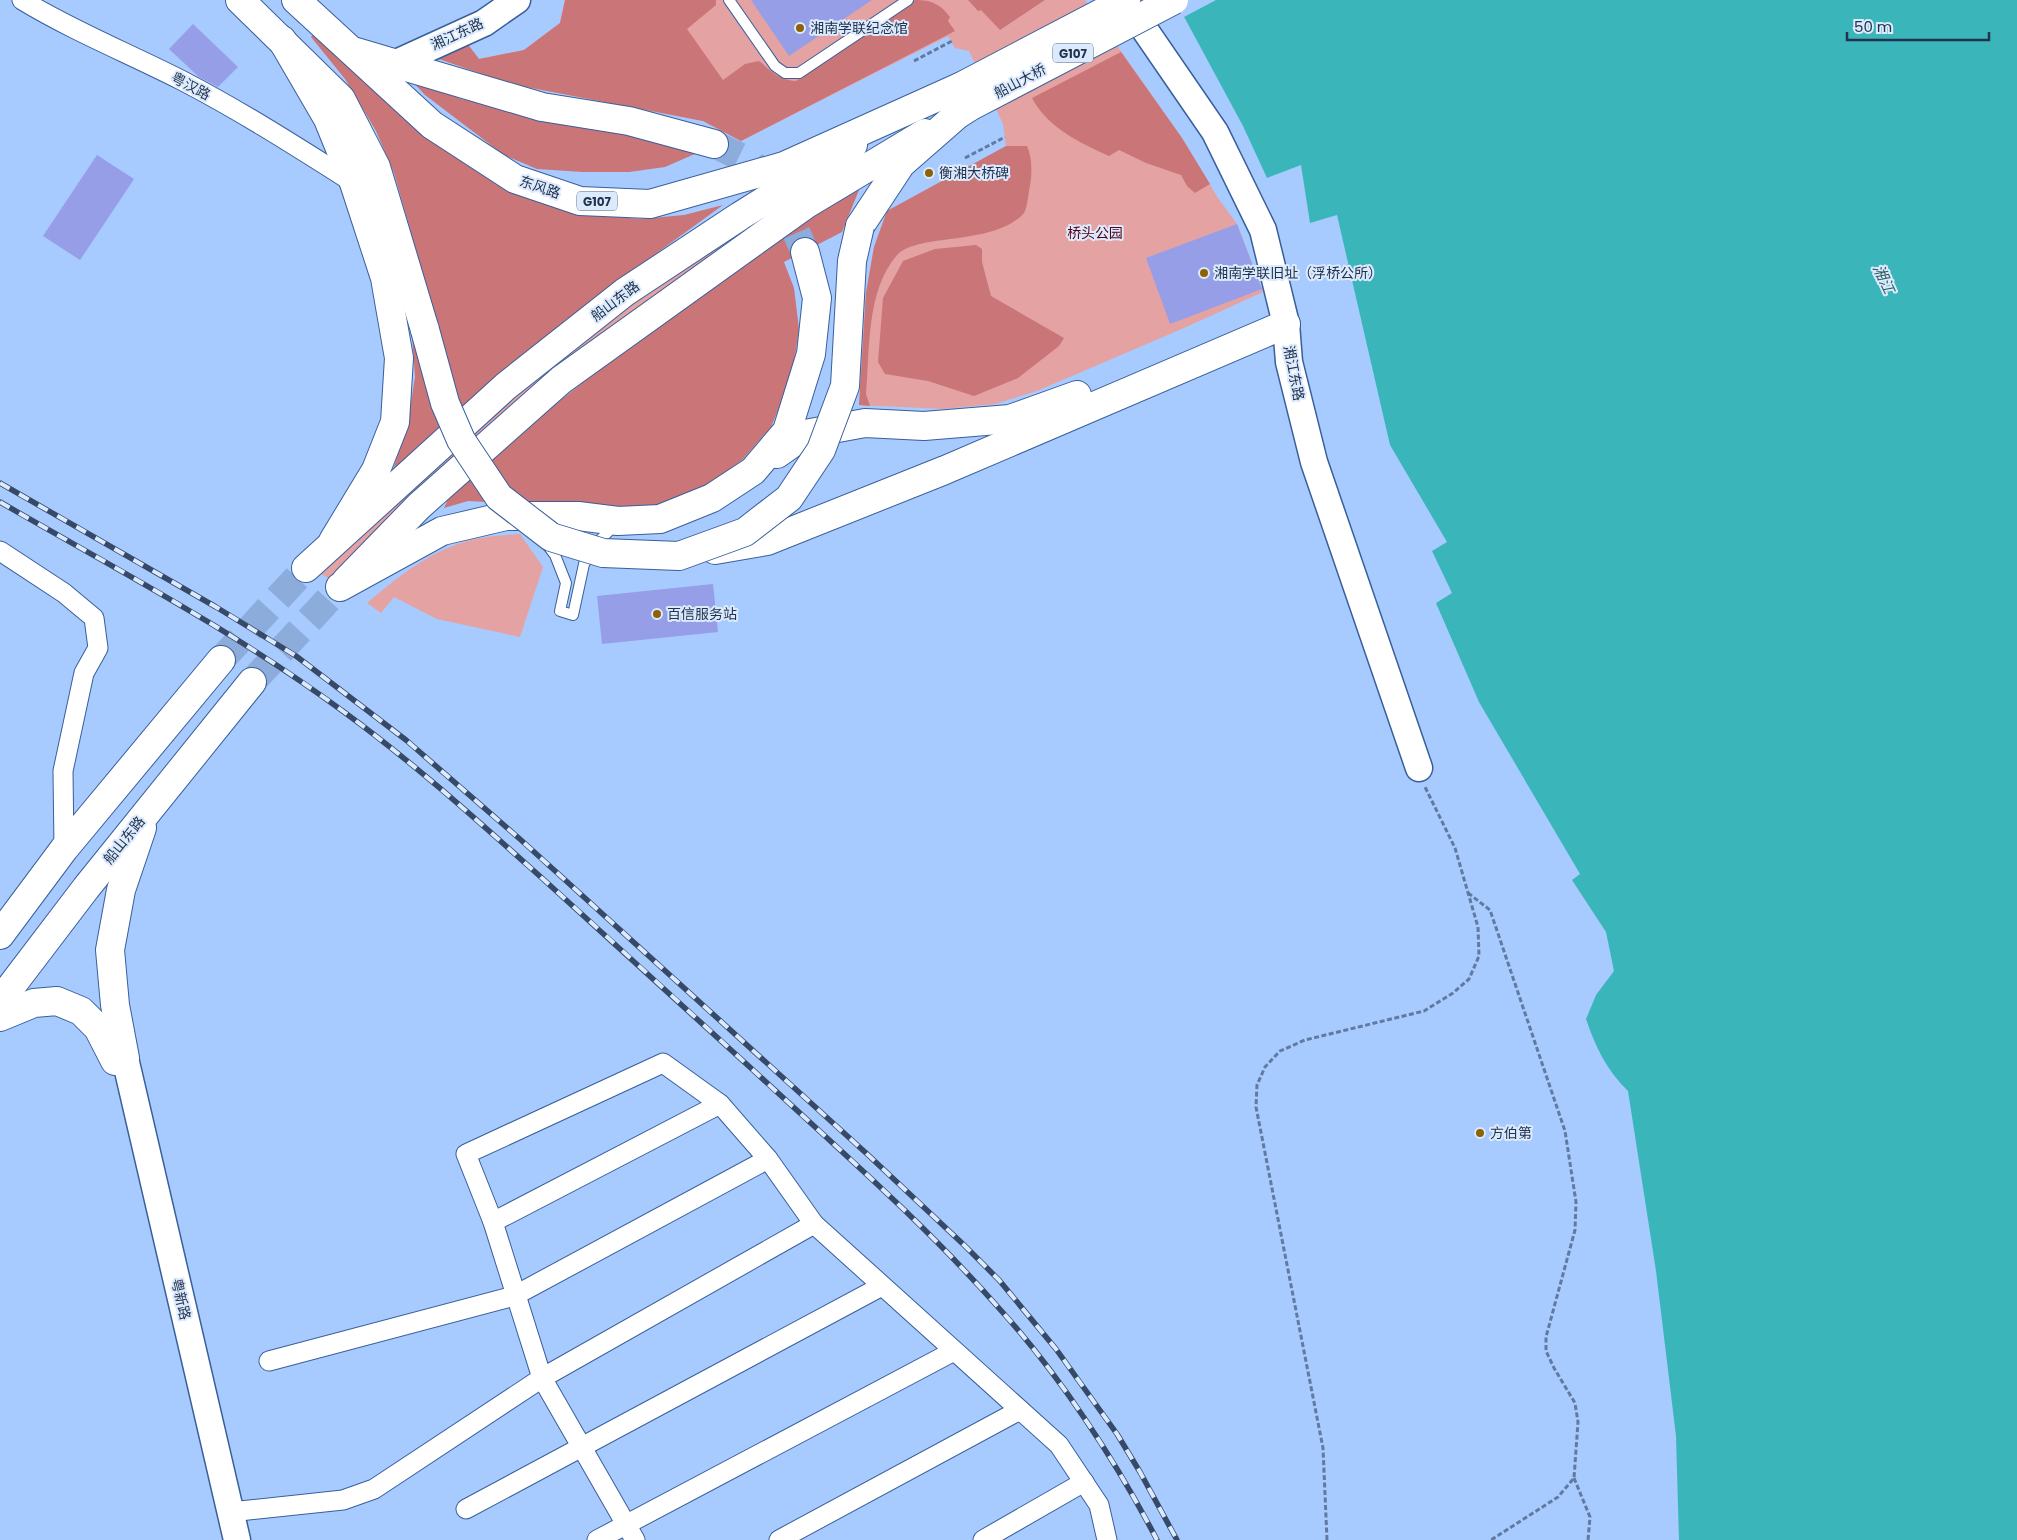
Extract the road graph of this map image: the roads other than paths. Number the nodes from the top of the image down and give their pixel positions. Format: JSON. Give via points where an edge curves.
{"nodes":[{"id":1,"x":22,"y":0,"type":"edge"},
{"id":2,"x":240,"y":0,"type":"edge"},
{"id":3,"x":296,"y":0,"type":"edge"},
{"id":4,"x":518,"y":0,"type":"edge"},
{"id":5,"x":729,"y":0,"type":"edge"},
{"id":6,"x":908,"y":0,"type":"edge"},
{"id":7,"x":1125,"y":0,"type":"edge"},
{"id":8,"x":1174,"y":0,"type":"edge"},
{"id":9,"x":282,"y":40,"type":"junction"},
{"id":10,"x":347,"y":49,"type":"junction"},
{"id":11,"x":394,"y":64,"type":"junction"},
{"id":12,"x":959,"y":100,"type":"junction"},
{"id":13,"x":714,"y":144,"type":"tunnel mouth"},
{"id":14,"x":354,"y":183,"type":"junction"},
{"id":15,"x":805,"y":252,"type":"tunnel mouth"},
{"id":16,"x":1286,"y":324,"type":"junction"},
{"id":17,"x":1233,"y":346,"type":"junction"},
{"id":18,"x":753,"y":471,"type":"junction"},
{"id":19,"x":506,"y":516,"type":"junction"},
{"id":20,"x":618,"y":521,"type":"junction"},
{"id":21,"x":333,"y":541,"type":"junction"},
{"id":22,"x":0,"y":551,"type":"edge"},
{"id":23,"x":679,"y":556,"type":"junction"},
{"id":24,"x":306,"y":568,"type":"tunnel mouth"},
{"id":25,"x":221,"y":660,"type":"tunnel mouth"},
{"id":26,"x":252,"y":682,"type":"tunnel mouth"},
{"id":27,"x":1419,"y":768,"type":"road end"},
{"id":28,"x":147,"y":812,"type":"junction"},
{"id":29,"x":64,"y":849,"type":"junction"},
{"id":30,"x":0,"y":935,"type":"edge"},
{"id":31,"x":0,"y":1000,"type":"edge"},
{"id":32,"x":0,"y":1017,"type":"edge"},
{"id":33,"x":120,"y":1060,"type":"junction"},
{"id":34,"x":720,"y":1104,"type":"junction"},
{"id":35,"x":768,"y":1159,"type":"junction"},
{"id":36,"x":493,"y":1222,"type":"junction"},
{"id":37,"x":814,"y":1224,"type":"junction"},
{"id":38,"x":882,"y":1286,"type":"junction"},
{"id":39,"x":516,"y":1295,"type":"junction"},
{"id":40,"x":954,"y":1351,"type":"junction"},
{"id":41,"x":269,"y":1361,"type":"dead end"},
{"id":42,"x":542,"y":1378,"type":"junction"},
{"id":43,"x":1020,"y":1410,"type":"junction"},
{"id":44,"x":582,"y":1446,"type":"junction"},
{"id":45,"x":1084,"y":1482,"type":"junction"},
{"id":46,"x":466,"y":1509,"type":"dead end"},
{"id":47,"x":230,"y":1512,"type":"junction"},
{"id":48,"x":631,"y":1532,"type":"edge"},
{"id":49,"x":224,"y":1540,"type":"edge"},
{"id":50,"x":237,"y":1540,"type":"edge"},
{"id":51,"x":597,"y":1540,"type":"edge"},
{"id":52,"x":780,"y":1540,"type":"edge"},
{"id":53,"x":983,"y":1540,"type":"edge"},
{"id":54,"x":1106,"y":1540,"type":"edge"}],
"edges":[{"from":1,"to":14,"type":"street","name":"粤汉路","via":[[54,20],[182,81]]},
{"from":2,"to":9,"type":"main road"},
{"from":3,"to":10,"type":"main road","name":"东风路","number":"G107"},
{"from":4,"to":11,"type":"street","name":"湘江东路","via":[[484,23]]},
{"from":5,"to":6,"type":"lane","via":[[774,66],[785,73],[799,73]]},
{"from":7,"to":12,"type":"main road","name":"船山大桥","number":"G107","bridge":true},
{"from":7,"to":16,"type":"street","name":"湘江东路","via":[[1215,132],[1263,230]]},
{"from":8,"to":12,"type":"main road","name":"船山大桥","number":"G107","bridge":true},
{"from":9,"to":14,"type":"main road","via":[[328,119]]},
{"from":9,"to":23,"type":"main road","bridge":true,"via":[[341,100],[376,167],[445,403],[461,440],[499,497],[551,537],[603,553]]},
{"from":10,"to":11,"type":"main road"},
{"from":10,"to":12,"type":"main road","name":"东风路","number":"G107","via":[[432,125],[515,179],[580,201],[650,204],[784,166]]},
{"from":11,"to":13,"type":"main road","via":[[542,107],[629,121]]},
{"from":12,"to":19,"type":"main road","via":[[805,205],[561,380],[418,506],[340,587],[442,531]]},
{"from":12,"to":21,"type":"main road","name":"船山东路","via":[[836,154],[625,292],[506,386]]},
{"from":12,"to":23,"type":"main road","bridge":true,"via":[[901,164],[860,226],[852,261],[844,386],[821,450],[789,498],[745,532]]},
{"from":14,"to":21,"type":"main road","via":[[385,278],[399,358],[396,422],[376,470]]},
{"from":15,"to":18,"type":"main road","via":[[817,298],[812,354],[787,431]]},
{"from":16,"to":17,"type":"main road"},
{"from":16,"to":27,"type":"street","name":"湘江东路","via":[[1289,362],[1314,462]]},
{"from":17,"to":18,"type":"main road","via":[[1137,374],[1010,419],[924,426],[865,423],[805,434]]},
{"from":17,"to":23,"type":"main road","bridge":true,"via":[[945,470],[768,541]]},
{"from":18,"to":20,"type":"main road","via":[[712,498],[660,518]]},
{"from":19,"to":20,"type":"main road","via":[[578,516]]},
{"from":19,"to":20,"type":"lane","via":[[536,530],[555,555],[566,583],[560,611],[573,615],[584,564]]},
{"from":21,"to":24,"type":"main road","name":"船山东路"},
{"from":22,"to":29,"type":"street","via":[[64,593],[94,618],[98,648],[84,673],[63,771]]},
{"from":25,"to":29,"type":"main road"},
{"from":26,"to":28,"type":"main road","name":"船山东路"},
{"from":28,"to":31,"type":"main road","name":"船山东路"},
{"from":28,"to":33,"type":"main road","via":[[121,890],[110,950]]},
{"from":29,"to":30,"type":"main road"},
{"from":32,"to":33,"type":"main road","via":[[34,1003],[57,1001],[87,1016]]},
{"from":33,"to":47,"type":"street","name":"粤新路"},
{"from":33,"to":49,"type":"street","name":"粤新路"},
{"from":34,"to":35,"type":"street"},
{"from":34,"to":36,"type":"street"},
{"from":34,"to":36,"type":"street","via":[[663,1063],[466,1154]]},
{"from":35,"to":37,"type":"street"},
{"from":35,"to":39,"type":"street"},
{"from":36,"to":39,"type":"street"},
{"from":37,"to":38,"type":"street"},
{"from":37,"to":42,"type":"street"},
{"from":38,"to":40,"type":"street"},
{"from":38,"to":44,"type":"street"},
{"from":39,"to":41,"type":"street"},
{"from":39,"to":42,"type":"street"},
{"from":40,"to":43,"type":"street"},
{"from":40,"to":48,"type":"street"},
{"from":42,"to":44,"type":"street"},
{"from":42,"to":47,"type":"street","via":[[374,1489],[343,1500]]},
{"from":43,"to":45,"type":"street","via":[[1059,1445]]},
{"from":43,"to":52,"type":"street"},
{"from":44,"to":46,"type":"street"},
{"from":44,"to":48,"type":"street"},
{"from":45,"to":53,"type":"street"},
{"from":45,"to":54,"type":"street","via":[[1100,1505]]},
{"from":47,"to":50,"type":"street","name":"粤新路"},
{"from":48,"to":51,"type":"street"}]}
